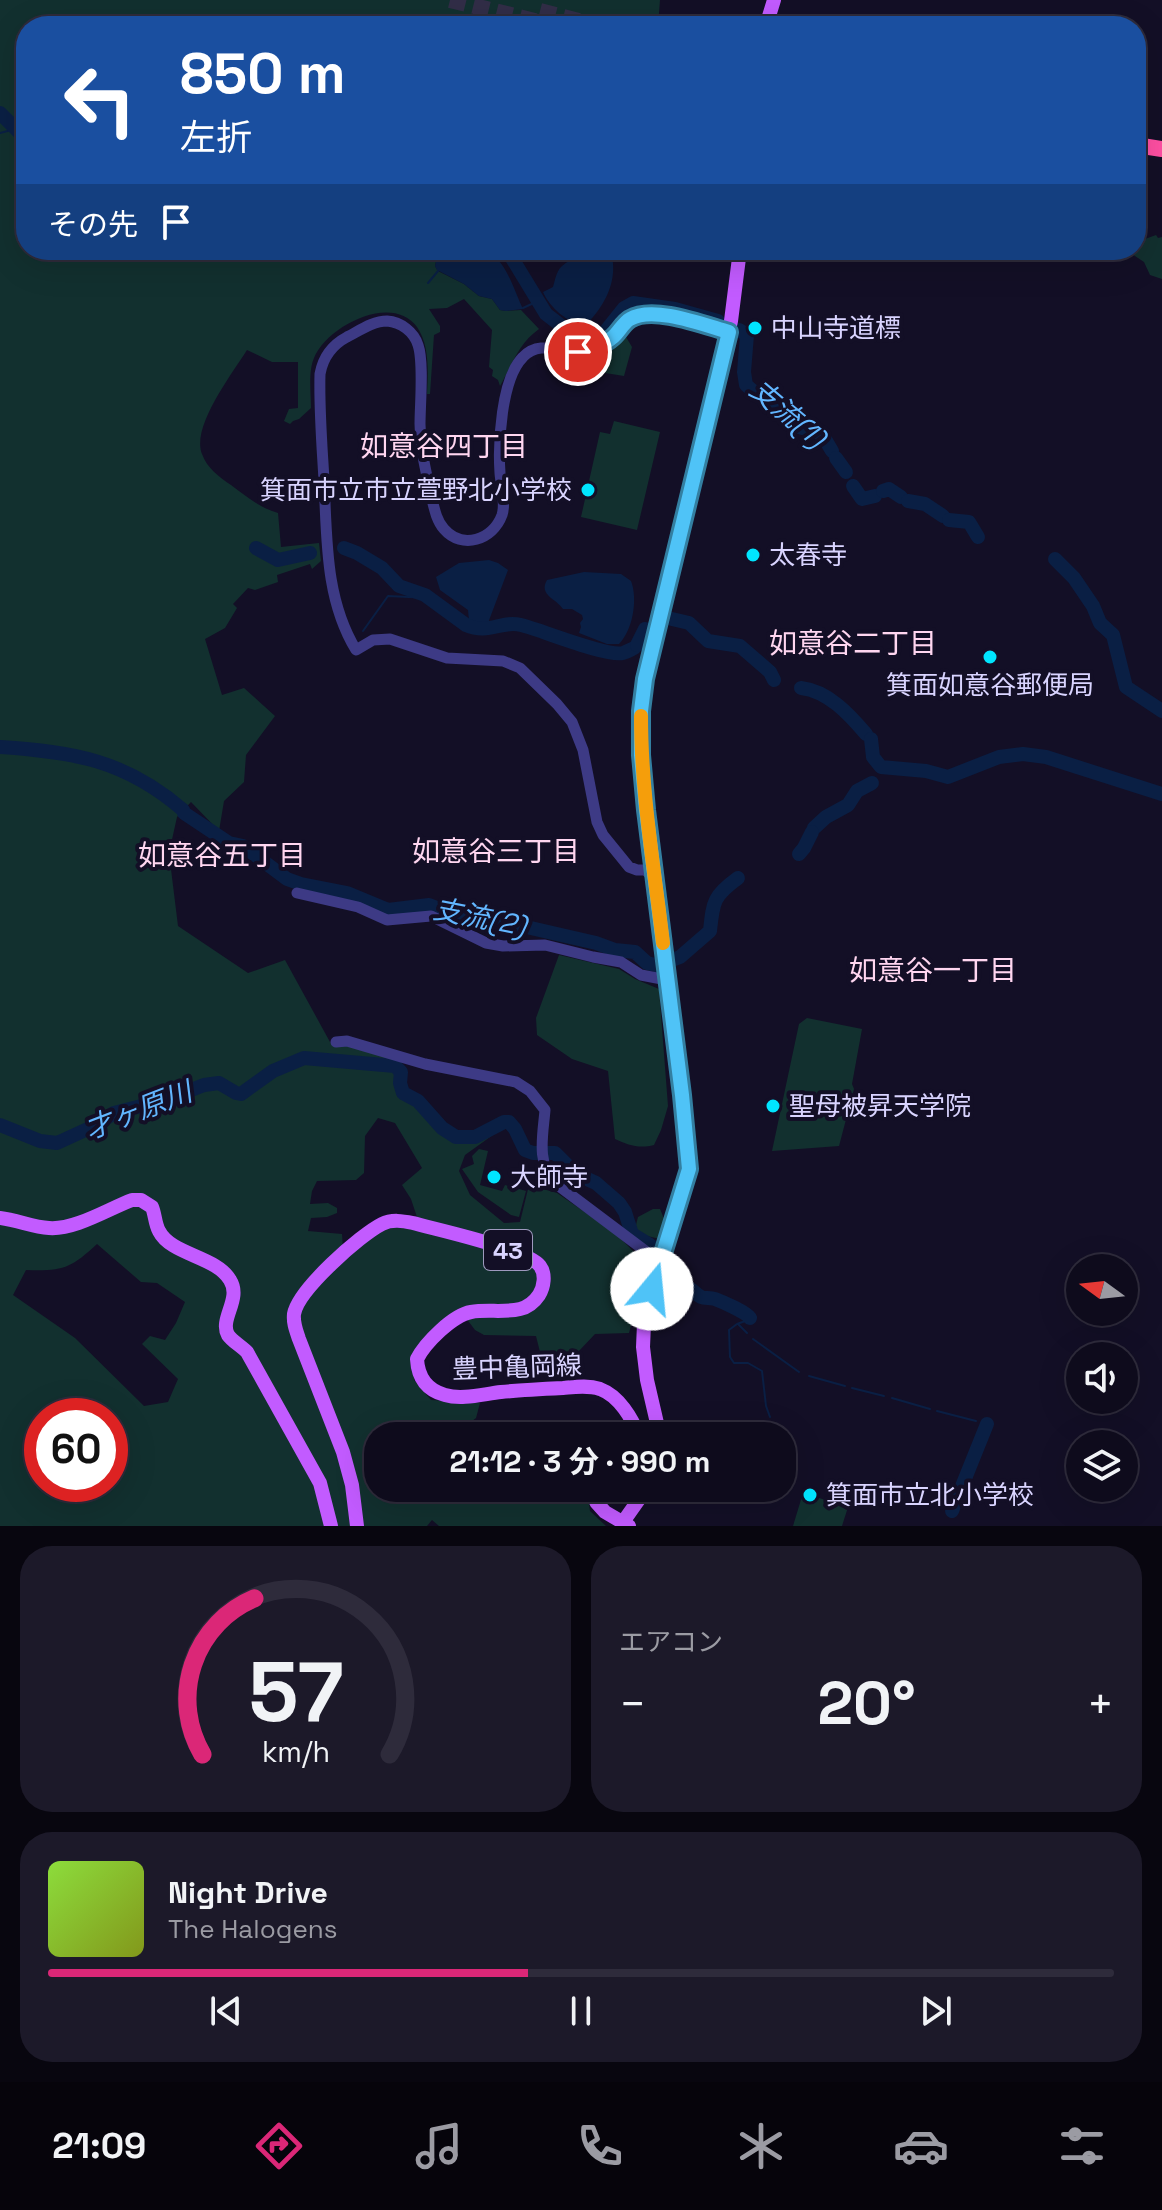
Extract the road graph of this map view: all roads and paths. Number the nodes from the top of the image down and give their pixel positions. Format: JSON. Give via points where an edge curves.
{"nodes":[{"id":1,"x":739,"y":260,"type":"edge"},
{"id":2,"x":729,"y":332,"type":"junction"},
{"id":3,"x":654,"y":878,"type":"junction"},
{"id":4,"x":297,"y":893,"type":"dead end"},
{"id":5,"x":667,"y":980,"type":"junction"},
{"id":6,"x":336,"y":1042,"type":"dead end"},
{"id":7,"x":0,"y":1218,"type":"edge"},
{"id":8,"x":660,"y":1262,"type":"junction"},
{"id":9,"x":633,"y":1422,"type":"edge"},
{"id":10,"x":657,"y":1422,"type":"edge"},
{"id":11,"x":596,"y":1502,"type":"edge"},
{"id":12,"x":639,"y":1502,"type":"edge"},
{"id":13,"x":626,"y":1524,"type":"edge"},
{"id":14,"x":331,"y":1526,"type":"edge"},
{"id":15,"x":357,"y":1526,"type":"edge"}],
"edges":[{"from":1,"to":2,"type":"main road"},
{"from":2,"to":3,"type":"main road","via":[[645,679],[641,755]]},
{"from":2,"to":3,"type":"street","via":[[642,314],[585,352],[548,347],[522,357],[501,416],[502,514],[486,536],[472,540],[454,538],[440,525],[433,503],[421,449],[419,347],[407,328],[380,322],[342,339],[324,360],[320,374],[329,573],[337,611],[356,650],[373,640],[390,639],[452,659],[503,661],[520,668],[572,722],[603,835],[629,867]]},
{"from":3,"to":5,"type":"main road"},
{"from":4,"to":5,"type":"street","via":[[358,907],[387,920],[431,916],[486,943],[545,945],[621,962],[641,975]]},
{"from":5,"to":8,"type":"main road","via":[[689,1169]]},
{"from":6,"to":8,"type":"street","via":[[516,1082],[530,1091],[545,1110],[547,1175]]},
{"from":7,"to":14,"type":"main road","via":[[58,1228],[141,1200],[152,1207],[159,1232],[172,1244],[225,1273],[234,1296],[229,1336],[247,1352],[320,1483]]},
{"from":8,"to":10,"type":"main road","via":[[647,1306],[643,1347]]},
{"from":9,"to":15,"type":"main road","name":"豊中亀岡線","number":"43","via":[[600,1389],[464,1396],[431,1389],[420,1378],[417,1359],[433,1339],[468,1312],[529,1305],[542,1289],[544,1275],[529,1257],[510,1250],[413,1223],[385,1223],[310,1285],[294,1312],[299,1339],[343,1452]]},
{"from":11,"to":13,"type":"main road"},
{"from":12,"to":13,"type":"main road"}]}
